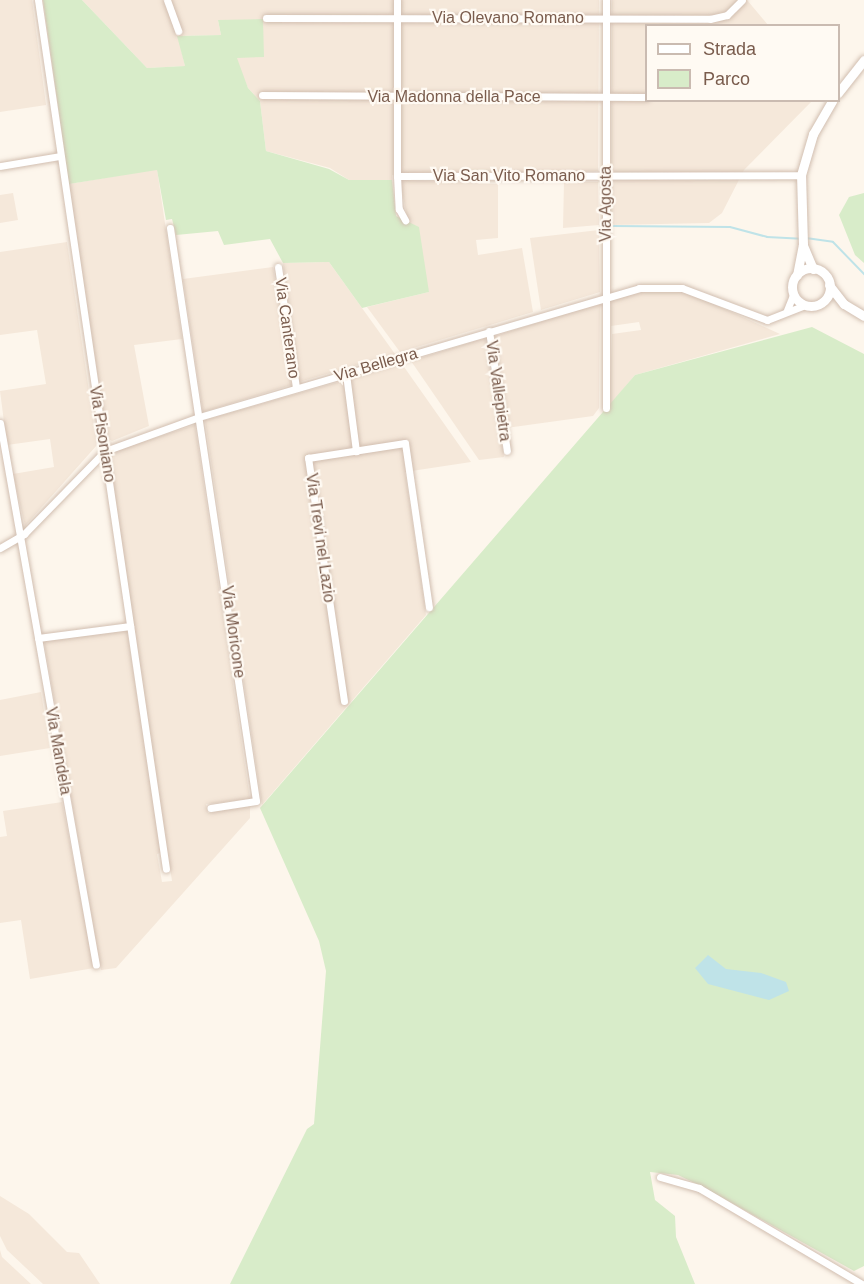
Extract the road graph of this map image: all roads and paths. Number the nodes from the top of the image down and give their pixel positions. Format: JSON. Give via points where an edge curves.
{"nodes":[{"id":1,"x":38,"y":0,"type":"edge"},
{"id":2,"x":167,"y":0,"type":"edge"},
{"id":3,"x":397,"y":0,"type":"edge"},
{"id":4,"x":606,"y":0,"type":"edge"},
{"id":5,"x":742,"y":0,"type":"edge"},
{"id":6,"x":266,"y":18,"type":"dead end"},
{"id":7,"x":397,"y":18,"type":"junction"},
{"id":8,"x":606,"y":19,"type":"junction"},
{"id":9,"x":178,"y":31,"type":"dead end"},
{"id":10,"x":864,"y":60,"type":"edge"},
{"id":11,"x":840,"y":90,"type":"edge"},
{"id":12,"x":262,"y":95,"type":"dead end"},
{"id":13,"x":398,"y":97,"type":"junction"},
{"id":14,"x":605,"y":97,"type":"junction"},
{"id":15,"x":645,"y":97,"type":"edge"},
{"id":16,"x":832,"y":102,"type":"edge"},
{"id":17,"x":60,"y":156,"type":"junction"},
{"id":18,"x":0,"y":166,"type":"edge"},
{"id":19,"x":801,"y":175,"type":"junction"},
{"id":20,"x":397,"y":176,"type":"junction"},
{"id":21,"x":605,"y":176,"type":"junction"},
{"id":22,"x":405,"y":220,"type":"dead end"},
{"id":23,"x":170,"y":228,"type":"dead end"},
{"id":24,"x":803,"y":245,"type":"junction"},
{"id":25,"x":278,"y":267,"type":"dead end"},
{"id":26,"x":813,"y":269,"type":"junction"},
{"id":27,"x":797,"y":275,"type":"junction"},
{"id":28,"x":829,"y":285,"type":"junction"},
{"id":29,"x":793,"y":295,"type":"junction"},
{"id":30,"x":607,"y":296,"type":"junction"},
{"id":31,"x":805,"y":305,"type":"junction"},
{"id":32,"x":818,"y":305,"type":"junction"},
{"id":33,"x":850,"y":308,"type":"junction"},
{"id":34,"x":786,"y":312,"type":"junction"},
{"id":35,"x":864,"y":316,"type":"edge"},
{"id":36,"x":489,"y":331,"type":"junction"},
{"id":37,"x":346,"y":374,"type":"junction"},
{"id":38,"x":296,"y":388,"type":"junction"},
{"id":39,"x":606,"y":408,"type":"dead end"},
{"id":40,"x":199,"y":417,"type":"junction"},
{"id":41,"x":0,"y":423,"type":"edge"},
{"id":42,"x":105,"y":451,"type":"junction"},
{"id":43,"x":356,"y":451,"type":"junction"},
{"id":44,"x":507,"y":451,"type":"dead end"},
{"id":45,"x":20,"y":537,"type":"junction"},
{"id":46,"x":0,"y":548,"type":"edge"},
{"id":47,"x":429,"y":607,"type":"dead end"},
{"id":48,"x":130,"y":626,"type":"junction"},
{"id":49,"x":38,"y":638,"type":"junction"},
{"id":50,"x":344,"y":701,"type":"dead end"},
{"id":51,"x":211,"y":808,"type":"dead end"},
{"id":52,"x":166,"y":869,"type":"dead end"},
{"id":53,"x":96,"y":965,"type":"dead end"},
{"id":54,"x":660,"y":1177,"type":"dead end"},
{"id":55,"x":862,"y":1284,"type":"edge"}],
"edges":[{"from":1,"to":17,"type":"street","name":"Via Pisoniano"},
{"from":2,"to":9,"type":"street"},
{"from":3,"to":7,"type":"street"},
{"from":4,"to":8,"type":"street","name":"Via Agosta"},
{"from":5,"to":8,"type":"street","name":"Via Olevano Romano","via":[[714,19]]},
{"from":6,"to":7,"type":"street","name":"Via Olevano Romano"},
{"from":7,"to":8,"type":"street","name":"Via Olevano Romano"},
{"from":7,"to":13,"type":"street"},
{"from":8,"to":14,"type":"street","name":"Via Agosta"},
{"from":10,"to":11,"type":"street"},
{"from":12,"to":13,"type":"street","name":"Via Madonna della Pace"},
{"from":13,"to":14,"type":"street","name":"Via Madonna della Pace"},
{"from":13,"to":20,"type":"street"},
{"from":14,"to":15,"type":"street","name":"Via Madonna della Pace"},
{"from":14,"to":21,"type":"street","name":"Via Agosta"},
{"from":16,"to":19,"type":"street","via":[[813,134]]},
{"from":17,"to":18,"type":"street"},
{"from":17,"to":42,"type":"street","name":"Via Pisoniano"},
{"from":19,"to":21,"type":"street","name":"Via San Vito Romano"},
{"from":19,"to":24,"type":"street"},
{"from":20,"to":21,"type":"street","name":"Via San Vito Romano"},
{"from":20,"to":22,"type":"street","via":[[399,209]]},
{"from":21,"to":30,"type":"street","name":"Via Agosta"},
{"from":23,"to":40,"type":"street"},
{"from":24,"to":26,"type":"street"},
{"from":24,"to":27,"type":"street"},
{"from":25,"to":38,"type":"street","name":"Via Canterano"},
{"from":26,"to":27,"type":"street"},
{"from":26,"to":28,"type":"street","via":[[824,274]]},
{"from":27,"to":29,"type":"street"},
{"from":28,"to":32,"type":"street","via":[[827,297]]},
{"from":28,"to":33,"type":"street"},
{"from":29,"to":31,"type":"street"},
{"from":29,"to":34,"type":"street"},
{"from":30,"to":34,"type":"street","name":"Via Bellegra","via":[[670,286],[761,319],[773,320]]},
{"from":30,"to":36,"type":"street","name":"Via Bellegra"},
{"from":30,"to":39,"type":"street","name":"Via Agosta"},
{"from":31,"to":32,"type":"street"},
{"from":31,"to":34,"type":"street","name":"Via Bellegra"},
{"from":32,"to":33,"type":"street"},
{"from":33,"to":35,"type":"street"},
{"from":36,"to":37,"type":"street","name":"Via Bellegra"},
{"from":36,"to":44,"type":"street","name":"Via Vallepietra"},
{"from":37,"to":38,"type":"street","name":"Via Bellegra"},
{"from":37,"to":43,"type":"street"},
{"from":38,"to":40,"type":"street","name":"Via Bellegra"},
{"from":40,"to":42,"type":"street","name":"Via Bellegra"},
{"from":40,"to":51,"type":"street","name":"Via Moricone","via":[[256,801]]},
{"from":41,"to":45,"type":"street","name":"Via Mandela"},
{"from":42,"to":45,"type":"street","name":"Via Bellegra"},
{"from":42,"to":48,"type":"street","name":"Via Pisoniano"},
{"from":43,"to":47,"type":"street","name":"Via Trevi nel Lazio","via":[[405,443]]},
{"from":43,"to":50,"type":"street","name":"Via Trevi nel Lazio","via":[[308,458]]},
{"from":45,"to":46,"type":"street","name":"Via Bellegra"},
{"from":45,"to":49,"type":"street","name":"Via Mandela"},
{"from":48,"to":49,"type":"street"},
{"from":48,"to":52,"type":"street","name":"Via Pisoniano"},
{"from":49,"to":53,"type":"street","name":"Via Mandela"},
{"from":54,"to":55,"type":"street","via":[[699,1188]]}]}
